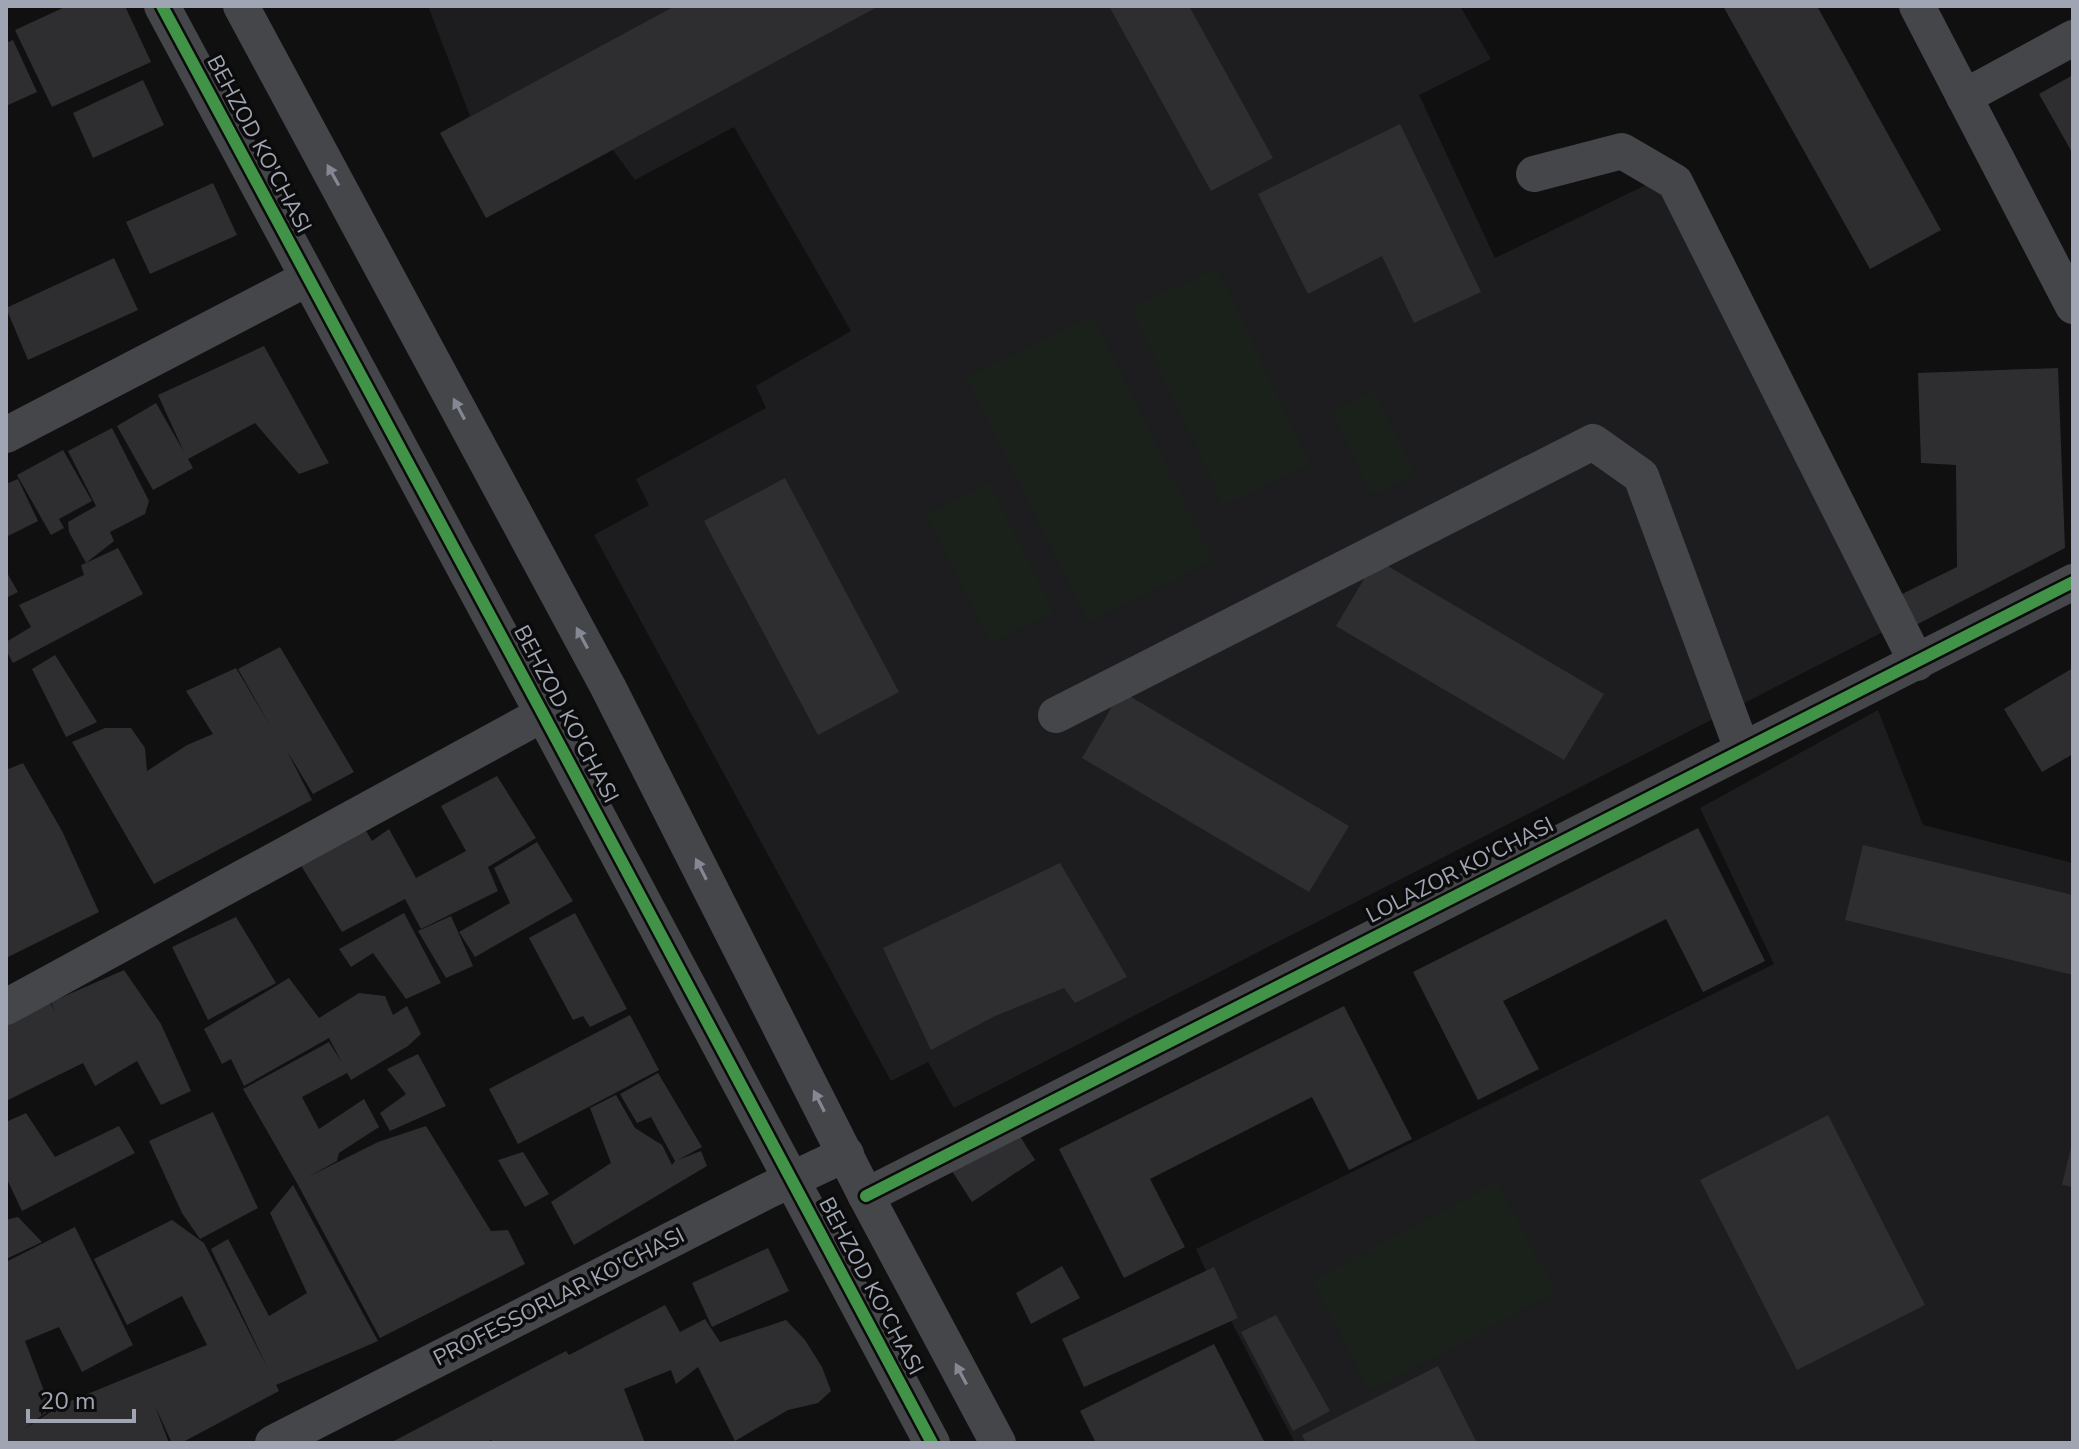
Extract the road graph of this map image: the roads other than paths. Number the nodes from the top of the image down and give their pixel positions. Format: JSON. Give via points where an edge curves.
{"nodes":[{"id":1,"x":162,"y":6,"type":"edge"},
{"id":2,"x":241,"y":6,"type":"edge"},
{"id":3,"x":1917,"y":6,"type":"edge"},
{"id":4,"x":2073,"y":38,"type":"edge"},
{"id":5,"x":1964,"y":97,"type":"junction"},
{"id":6,"x":1534,"y":174,"type":"dead end"},
{"id":7,"x":308,"y":278,"type":"junction"},
{"id":8,"x":2073,"y":306,"type":"edge"},
{"id":9,"x":6,"y":435,"type":"edge"},
{"id":10,"x":2073,"y":582,"type":"edge"},
{"id":11,"x":1917,"y":663,"type":"junction"},
{"id":12,"x":543,"y":714,"type":"junction"},
{"id":13,"x":1056,"y":715,"type":"dead end"},
{"id":14,"x":1742,"y":749,"type":"junction"},
{"id":15,"x":6,"y":1007,"type":"edge"},
{"id":16,"x":846,"y":1154,"type":"junction"},
{"id":17,"x":791,"y":1179,"type":"junction"},
{"id":18,"x":866,"y":1196,"type":"junction"},
{"id":19,"x":273,"y":1443,"type":"edge"},
{"id":20,"x":932,"y":1443,"type":"edge"},
{"id":21,"x":998,"y":1443,"type":"edge"}],
"edges":[{"from":1,"to":7,"type":"street","name":"BEHZOD KO'CHASI"},
{"from":16,"to":2,"type":"street","name":"BEHZOD KO'CHASI","one_way":true,"via":[[608,687]]},
{"from":3,"to":5,"type":"street"},
{"from":4,"to":5,"type":"street"},
{"from":5,"to":8,"type":"street"},
{"from":6,"to":11,"type":"street","via":[[1622,151],[1675,182]]},
{"from":7,"to":9,"type":"street"},
{"from":7,"to":12,"type":"street","name":"BEHZOD KO'CHASI"},
{"from":10,"to":11,"type":"street","name":"LOLAZOR KO'CHASI"},
{"from":11,"to":14,"type":"street","name":"LOLAZOR KO'CHASI"},
{"from":12,"to":15,"type":"street"},
{"from":12,"to":17,"type":"street","name":"BEHZOD KO'CHASI"},
{"from":13,"to":14,"type":"street","via":[[1593,442],[1641,476]]},
{"from":14,"to":18,"type":"street","name":"LOLAZOR KO'CHASI"},
{"from":16,"to":17,"type":"street","name":"PROFESSORLAR KO'CHASI"},
{"from":16,"to":18,"type":"street","name":"BEHZOD KO'CHASI"},
{"from":17,"to":19,"type":"street","name":"PROFESSORLAR KO'CHASI"},
{"from":17,"to":20,"type":"street","name":"BEHZOD KO'CHASI"},
{"from":21,"to":18,"type":"street","name":"BEHZOD KO'CHASI","one_way":true}]}
